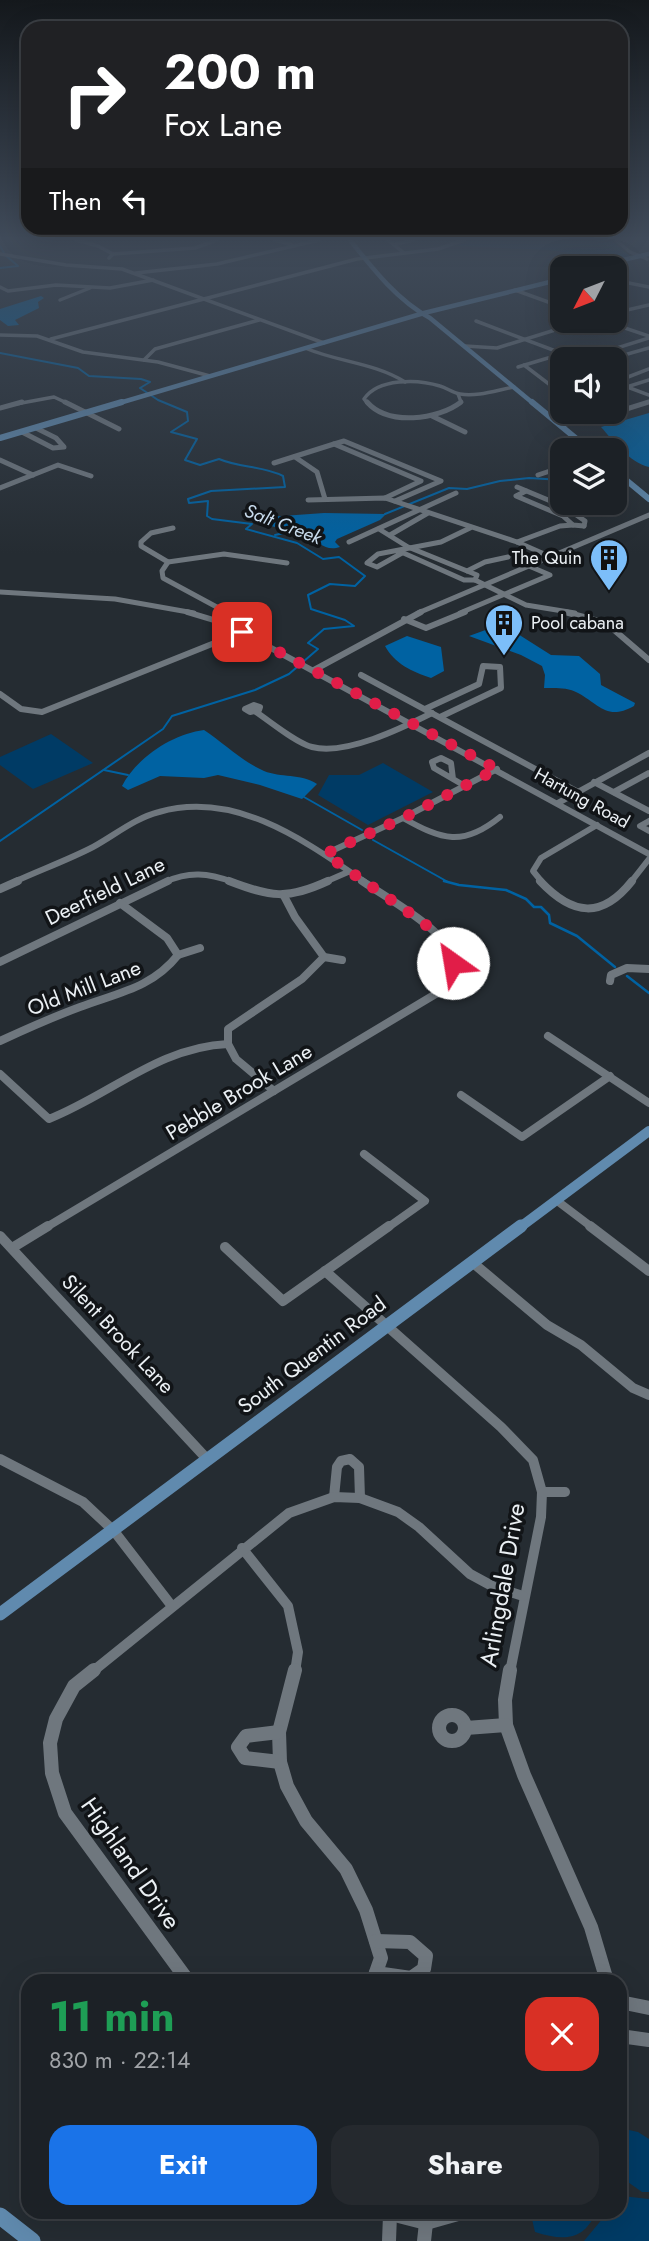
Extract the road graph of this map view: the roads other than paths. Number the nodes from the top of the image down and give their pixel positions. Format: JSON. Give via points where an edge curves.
{"nodes":[{"id":1,"x":65,"y":345,"type":"edge"},
{"id":2,"x":170,"y":345,"type":"edge"},
{"id":3,"x":318,"y":345,"type":"edge"},
{"id":4,"x":512,"y":345,"type":"edge"},
{"id":5,"x":515,"y":345,"type":"edge"},
{"id":6,"x":466,"y":346,"type":"joint"},
{"id":7,"x":648,"y":346,"type":"edge"},
{"id":8,"x":303,"y":349,"type":"junction"},
{"id":9,"x":627,"y":353,"type":"edge"},
{"id":10,"x":541,"y":355,"type":"dead end"},
{"id":11,"x":548,"y":358,"type":"joint"},
{"id":12,"x":481,"y":359,"type":"junction"},
{"id":13,"x":144,"y":360,"type":"junction"},
{"id":14,"x":524,"y":365,"type":"junction"},
{"id":15,"x":518,"y":367,"type":"dead end"},
{"id":16,"x":649,"y":369,"type":"edge"},
{"id":17,"x":210,"y":376,"type":"junction"},
{"id":18,"x":628,"y":377,"type":"joint"},
{"id":19,"x":550,"y":378,"type":"edge"},
{"id":20,"x":543,"y":379,"type":"junction"},
{"id":21,"x":649,"y":380,"type":"edge"},
{"id":22,"x":402,"y":382,"type":"junction"},
{"id":23,"x":640,"y":383,"type":"junction"},
{"id":24,"x":550,"y":385,"type":"edge"},
{"id":25,"x":627,"y":387,"type":"edge"},
{"id":26,"x":627,"y":387,"type":"edge"},
{"id":27,"x":516,"y":388,"type":"junction"},
{"id":28,"x":459,"y":395,"type":"junction"},
{"id":29,"x":649,"y":396,"type":"edge"},
{"id":30,"x":649,"y":403,"type":"edge"},
{"id":31,"x":0,"y":408,"type":"edge"},
{"id":32,"x":88,"y":412,"type":"junction"},
{"id":33,"x":435,"y":415,"type":"junction"},
{"id":34,"x":560,"y":425,"type":"junction"},
{"id":35,"x":36,"y":428,"type":"junction"},
{"id":36,"x":119,"y":429,"type":"dead end"},
{"id":37,"x":467,"y":431,"type":"dead end"},
{"id":38,"x":22,"y":432,"type":"junction"},
{"id":39,"x":0,"y":438,"type":"edge"},
{"id":40,"x":576,"y":438,"type":"edge"},
{"id":41,"x":334,"y":444,"type":"junction"},
{"id":42,"x":295,"y":457,"type":"junction"},
{"id":43,"x":0,"y":460,"type":"edge"},
{"id":44,"x":274,"y":463,"type":"dead end"},
{"id":45,"x":550,"y":471,"type":"edge"},
{"id":46,"x":33,"y":475,"type":"junction"},
{"id":47,"x":538,"y":475,"type":"dead end"},
{"id":48,"x":91,"y":476,"type":"dead end"},
{"id":49,"x":431,"y":477,"type":"junction"},
{"id":50,"x":421,"y":481,"type":"junction"},
{"id":51,"x":627,"y":481,"type":"edge"},
{"id":52,"x":517,"y":487,"type":"dead end"},
{"id":53,"x":0,"y":488,"type":"edge"},
{"id":54,"x":526,"y":491,"type":"junction"},
{"id":55,"x":456,"y":493,"type":"dead end"},
{"id":56,"x":385,"y":498,"type":"junction"},
{"id":57,"x":325,"y":499,"type":"junction"},
{"id":58,"x":649,"y":499,"type":"edge"},
{"id":59,"x":308,"y":500,"type":"dead end"},
{"id":60,"x":550,"y":501,"type":"edge"},
{"id":61,"x":396,"y":502,"type":"junction"},
{"id":62,"x":417,"y":510,"type":"junction"},
{"id":63,"x":428,"y":513,"type":"junction"},
{"id":64,"x":576,"y":515,"type":"edge"},
{"id":65,"x":649,"y":515,"type":"edge"},
{"id":66,"x":649,"y":520,"type":"edge"},
{"id":67,"x":573,"y":525,"type":"junction"},
{"id":68,"x":173,"y":528,"type":"dead end"},
{"id":69,"x":470,"y":528,"type":"junction"},
{"id":70,"x":379,"y":529,"type":"junction"},
{"id":71,"x":390,"y":534,"type":"junction"},
{"id":72,"x":605,"y":535,"type":"junction"},
{"id":73,"x":349,"y":542,"type":"dead end"},
{"id":74,"x":517,"y":542,"type":"junction"},
{"id":75,"x":408,"y":547,"type":"junction"},
{"id":76,"x":399,"y":551,"type":"junction"},
{"id":77,"x":508,"y":557,"type":"dead end"},
{"id":78,"x":551,"y":557,"type":"junction"},
{"id":79,"x":167,"y":562,"type":"junction"},
{"id":80,"x":288,"y":563,"type":"dead end"},
{"id":81,"x":529,"y":566,"type":"junction"},
{"id":82,"x":467,"y":571,"type":"junction"},
{"id":83,"x":475,"y":580,"type":"junction"},
{"id":84,"x":484,"y":585,"type":"junction"},
{"id":85,"x":0,"y":592,"type":"edge"},
{"id":86,"x":502,"y":595,"type":"junction"},
{"id":87,"x":256,"y":607,"type":"dead end"},
{"id":88,"x":226,"y":612,"type":"junction"},
{"id":89,"x":213,"y":618,"type":"junction"},
{"id":90,"x":404,"y":619,"type":"junction"},
{"id":91,"x":242,"y":632,"type":"junction"},
{"id":92,"x":649,"y":660,"type":"edge"},
{"id":93,"x":314,"y":670,"type":"junction"},
{"id":94,"x":361,"y":675,"type":"dead end"},
{"id":95,"x":0,"y":694,"type":"edge"},
{"id":96,"x":256,"y":712,"type":"dead end"},
{"id":97,"x":432,"y":713,"type":"junction"},
{"id":98,"x":412,"y":723,"type":"junction"},
{"id":99,"x":649,"y":753,"type":"edge"},
{"id":100,"x":497,"y":769,"type":"junction"},
{"id":101,"x":649,"y":773,"type":"edge"},
{"id":102,"x":453,"y":779,"type":"dead end"},
{"id":103,"x":594,"y":782,"type":"junction"},
{"id":104,"x":465,"y":786,"type":"junction"},
{"id":105,"x":578,"y":792,"type":"junction"},
{"id":106,"x":614,"y":792,"type":"junction"},
{"id":107,"x":558,"y":803,"type":"junction"},
{"id":108,"x":649,"y":811,"type":"edge"},
{"id":109,"x":500,"y":817,"type":"dead end"},
{"id":110,"x":403,"y":818,"type":"junction"},
{"id":111,"x":649,"y":821,"type":"edge"},
{"id":112,"x":597,"y":825,"type":"junction"},
{"id":113,"x":649,"y":831,"type":"edge"},
{"id":114,"x":325,"y":854,"type":"junction"},
{"id":115,"x":649,"y":856,"type":"edge"},
{"id":116,"x":193,"y":862,"type":"dead end"},
{"id":117,"x":192,"y":872,"type":"junction"},
{"id":118,"x":348,"y":872,"type":"junction"},
{"id":119,"x":0,"y":888,"type":"edge"},
{"id":120,"x":284,"y":896,"type":"junction"},
{"id":121,"x":120,"y":903,"type":"junction"},
{"id":122,"x":201,"y":948,"type":"dead end"},
{"id":123,"x":178,"y":955,"type":"junction"},
{"id":124,"x":324,"y":957,"type":"junction"},
{"id":125,"x":342,"y":960,"type":"dead end"},
{"id":126,"x":0,"y":962,"type":"edge"},
{"id":127,"x":453,"y":963,"type":"junction"},
{"id":128,"x":482,"y":963,"type":"dead end"},
{"id":129,"x":649,"y":969,"type":"edge"},
{"id":130,"x":610,"y":981,"type":"dead end"},
{"id":131,"x":548,"y":1036,"type":"dead end"},
{"id":132,"x":0,"y":1041,"type":"edge"},
{"id":133,"x":228,"y":1044,"type":"junction"},
{"id":134,"x":0,"y":1074,"type":"edge"},
{"id":135,"x":610,"y":1076,"type":"junction"},
{"id":136,"x":274,"y":1091,"type":"junction"},
{"id":137,"x":461,"y":1095,"type":"dead end"},
{"id":138,"x":649,"y":1103,"type":"edge"},
{"id":139,"x":649,"y":1131,"type":"edge"},
{"id":140,"x":364,"y":1154,"type":"dead end"},
{"id":141,"x":556,"y":1200,"type":"junction"},
{"id":142,"x":0,"y":1236,"type":"edge"},
{"id":143,"x":225,"y":1247,"type":"dead end"},
{"id":144,"x":12,"y":1248,"type":"junction"},
{"id":145,"x":472,"y":1262,"type":"junction"},
{"id":146,"x":325,"y":1271,"type":"junction"},
{"id":147,"x":649,"y":1271,"type":"edge"},
{"id":148,"x":388,"y":1324,"type":"junction"},
{"id":149,"x":649,"y":1395,"type":"edge"},
{"id":150,"x":0,"y":1459,"type":"edge"},
{"id":151,"x":207,"y":1459,"type":"junction"},
{"id":152,"x":542,"y":1492,"type":"junction"},
{"id":153,"x":565,"y":1492,"type":"dead end"},
{"id":154,"x":334,"y":1497,"type":"junction"},
{"id":155,"x":360,"y":1498,"type":"junction"},
{"id":156,"x":114,"y":1531,"type":"junction"},
{"id":157,"x":242,"y":1549,"type":"junction"},
{"id":158,"x":523,"y":1596,"type":"junction"},
{"id":159,"x":171,"y":1605,"type":"junction"},
{"id":160,"x":0,"y":1614,"type":"edge"},
{"id":161,"x":506,"y":1725,"type":"junction"},
{"id":162,"x":466,"y":1728,"type":"dead end"},
{"id":163,"x":279,"y":1732,"type":"junction"},
{"id":164,"x":280,"y":1762,"type":"junction"},
{"id":165,"x":376,"y":1941,"type":"junction"},
{"id":166,"x":183,"y":1974,"type":"edge"},
{"id":167,"x":375,"y":1974,"type":"edge"},
{"id":168,"x":417,"y":1974,"type":"edge"},
{"id":169,"x":605,"y":1974,"type":"edge"},
{"id":170,"x":627,"y":2003,"type":"edge"},
{"id":171,"x":649,"y":2008,"type":"edge"},
{"id":172,"x":627,"y":2037,"type":"edge"},
{"id":173,"x":649,"y":2040,"type":"edge"},
{"id":174,"x":0,"y":2216,"type":"edge"},
{"id":175,"x":387,"y":2219,"type":"edge"},
{"id":176,"x":409,"y":2219,"type":"edge"},
{"id":177,"x":440,"y":2219,"type":"edge"},
{"id":178,"x":426,"y":2223,"type":"junction"},
{"id":179,"x":32,"y":2241,"type":"edge"},
{"id":180,"x":389,"y":2241,"type":"edge"},
{"id":181,"x":424,"y":2241,"type":"edge"}],
"edges":[{"from":1,"to":13,"type":"street","via":[[83,352]]},
{"from":2,"to":13,"type":"street","via":[[155,349]]},
{"from":3,"to":8,"type":"main road"},
{"from":4,"to":6,"type":"street"},
{"from":5,"to":12,"type":"street"},
{"from":6,"to":12,"type":"main road"},
{"from":7,"to":9,"type":"street"},
{"from":8,"to":17,"type":"main road"},
{"from":8,"to":22,"type":"street"},
{"from":10,"to":11,"type":"street"},
{"from":11,"to":14,"type":"street"},
{"from":12,"to":27,"type":"main road"},
{"from":13,"to":17,"type":"street"},
{"from":14,"to":15,"type":"street"},
{"from":14,"to":20,"type":"street"},
{"from":16,"to":18,"type":"street"},
{"from":17,"to":32,"type":"main road"},
{"from":18,"to":23,"type":"street"},
{"from":19,"to":20,"type":"street"},
{"from":20,"to":24,"type":"street"},
{"from":21,"to":23,"type":"street"},
{"from":22,"to":28,"type":"street","via":[[435,385]]},
{"from":22,"to":33,"type":"street","via":[[366,392],[367,405],[398,416]]},
{"from":23,"to":25,"type":"street"},
{"from":26,"to":29,"type":"street"},
{"from":27,"to":28,"type":"street"},
{"from":27,"to":34,"type":"main road"},
{"from":28,"to":33,"type":"street","via":[[459,405]]},
{"from":30,"to":34,"type":"street","via":[[576,426]]},
{"from":31,"to":32,"type":"street","via":[[56,396]]},
{"from":32,"to":35,"type":"main road"},
{"from":32,"to":36,"type":"street"},
{"from":33,"to":37,"type":"street"},
{"from":34,"to":40,"type":"main road"},
{"from":35,"to":38,"type":"main road"},
{"from":35,"to":38,"type":"street","via":[[64,447],[53,447]]},
{"from":38,"to":39,"type":"main road"},
{"from":41,"to":42,"type":"street"},
{"from":41,"to":49,"type":"street","via":[[344,441]]},
{"from":41,"to":50,"type":"street"},
{"from":42,"to":44,"type":"street"},
{"from":42,"to":57,"type":"street","via":[[320,473]]},
{"from":43,"to":46,"type":"street"},
{"from":45,"to":47,"type":"street"},
{"from":46,"to":48,"type":"street","via":[[58,465]]},
{"from":46,"to":53,"type":"street"},
{"from":49,"to":50,"type":"street"},
{"from":49,"to":61,"type":"street","via":[[441,481]]},
{"from":50,"to":56,"type":"street"},
{"from":51,"to":58,"type":"main road"},
{"from":52,"to":54,"type":"street"},
{"from":54,"to":60,"type":"street"},
{"from":54,"to":67,"type":"street","via":[[516,496]]},
{"from":55,"to":62,"type":"street"},
{"from":56,"to":57,"type":"street"},
{"from":56,"to":61,"type":"street"},
{"from":57,"to":59,"type":"street"},
{"from":61,"to":62,"type":"street"},
{"from":62,"to":63,"type":"street"},
{"from":62,"to":70,"type":"street"},
{"from":63,"to":69,"type":"street"},
{"from":63,"to":71,"type":"street"},
{"from":64,"to":67,"type":"street","via":[[585,521],[584,526]]},
{"from":65,"to":72,"type":"street"},
{"from":66,"to":72,"type":"street"},
{"from":67,"to":74,"type":"street"},
{"from":68,"to":79,"type":"street","via":[[151,533],[141,542],[145,550]]},
{"from":69,"to":74,"type":"street"},
{"from":69,"to":75,"type":"street","via":[[441,542]]},
{"from":70,"to":71,"type":"street"},
{"from":70,"to":73,"type":"street"},
{"from":71,"to":75,"type":"street"},
{"from":72,"to":78,"type":"street"},
{"from":74,"to":78,"type":"street"},
{"from":75,"to":76,"type":"street"},
{"from":75,"to":82,"type":"street"},
{"from":76,"to":76,"type":"street","via":[[377,567],[368,563],[373,556]]},
{"from":76,"to":83,"type":"street","via":[[464,580]]},
{"from":77,"to":82,"type":"street"},
{"from":78,"to":81,"type":"street"},
{"from":79,"to":80,"type":"street","via":[[224,554]]},
{"from":79,"to":88,"type":"street","via":[[163,578]]},
{"from":81,"to":84,"type":"street"},
{"from":81,"to":86,"type":"street","via":[[550,575]]},
{"from":82,"to":83,"type":"street","via":[[477,575]]},
{"from":83,"to":84,"type":"street"},
{"from":84,"to":86,"type":"street"},
{"from":84,"to":90,"type":"street"},
{"from":85,"to":89,"type":"street","name":"Hartung Road","via":[[111,597]]},
{"from":86,"to":90,"type":"street","via":[[426,628]]},
{"from":86,"to":92,"type":"street","via":[[606,623]]},
{"from":87,"to":88,"type":"street"},
{"from":88,"to":89,"type":"street"},
{"from":89,"to":91,"type":"street","name":"Hartung Road"},
{"from":90,"to":93,"type":"street"},
{"from":91,"to":93,"type":"street","name":"Hartung Road"},
{"from":91,"to":95,"type":"street","via":[[52,709],[34,713]]},
{"from":93,"to":98,"type":"street","name":"Hartung Road"},
{"from":94,"to":97,"type":"street"},
{"from":96,"to":98,"type":"street","via":[[310,747],[325,750],[343,749]]},
{"from":97,"to":97,"type":"street","via":[[501,688],[500,667],[480,667],[479,684]]},
{"from":97,"to":98,"type":"street"},
{"from":97,"to":105,"type":"street"},
{"from":98,"to":100,"type":"street","name":"Hartung Road"},
{"from":99,"to":103,"type":"street"},
{"from":100,"to":104,"type":"street"},
{"from":100,"to":107,"type":"street","name":"Hartung Road"},
{"from":101,"to":106,"type":"street"},
{"from":102,"to":104,"type":"street"},
{"from":103,"to":105,"type":"street"},
{"from":103,"to":106,"type":"street"},
{"from":104,"to":110,"type":"street"},
{"from":105,"to":107,"type":"street"},
{"from":106,"to":108,"type":"street"},
{"from":107,"to":112,"type":"street","name":"Hartung Road"},
{"from":109,"to":110,"type":"street","via":[[476,835],[455,839],[425,831]]},
{"from":110,"to":114,"type":"street"},
{"from":111,"to":113,"type":"street","via":[[640,827]]},
{"from":112,"to":115,"type":"street","name":"Hartung Road"},
{"from":112,"to":115,"type":"street","via":[[541,858],[533,871],[543,887],[580,909],[598,909],[620,897]]},
{"from":114,"to":118,"type":"street"},
{"from":114,"to":119,"type":"street","via":[[256,818],[215,806],[181,807],[157,812]]},
{"from":116,"to":117,"type":"street"},
{"from":117,"to":120,"type":"street","name":"Deerfield Lane","via":[[215,874],[263,894]]},
{"from":117,"to":121,"type":"street","name":"Deerfield Lane"},
{"from":118,"to":120,"type":"street"},
{"from":118,"to":127,"type":"street","via":[[424,923],[447,945]]},
{"from":120,"to":124,"type":"street"},
{"from":121,"to":123,"type":"street","via":[[167,938]]},
{"from":121,"to":126,"type":"street","name":"Deerfield Lane"},
{"from":122,"to":123,"type":"street"},
{"from":123,"to":132,"type":"street","name":"Old Mill Lane","via":[[155,979],[124,996],[84,1006]]},
{"from":124,"to":125,"type":"street"},
{"from":124,"to":133,"type":"street","via":[[298,984],[240,1017],[228,1029]]},
{"from":127,"to":128,"type":"street"},
{"from":127,"to":136,"type":"street","name":"Pebble Brook Lane","via":[[444,989]]},
{"from":129,"to":130,"type":"street","via":[[627,968],[611,975]]},
{"from":131,"to":135,"type":"street"},
{"from":133,"to":134,"type":"street","via":[[182,1051],[49,1119]]},
{"from":133,"to":136,"type":"street","via":[[236,1059]]},
{"from":135,"to":137,"type":"street","via":[[522,1138]]},
{"from":135,"to":138,"type":"street"},
{"from":136,"to":144,"type":"street","name":"Pebble Brook Lane"},
{"from":139,"to":141,"type":"main road","name":"South Quentin Road"},
{"from":140,"to":146,"type":"street","via":[[425,1201]]},
{"from":141,"to":145,"type":"main road","name":"South Quentin Road"},
{"from":141,"to":147,"type":"street"},
{"from":142,"to":144,"type":"street","name":"Silent Brook Lane"},
{"from":143,"to":146,"type":"street","via":[[283,1301]]},
{"from":144,"to":151,"type":"street","name":"Silent Brook Lane"},
{"from":145,"to":148,"type":"main road","name":"South Quentin Road"},
{"from":145,"to":149,"type":"street","via":[[547,1325]]},
{"from":146,"to":148,"type":"street","name":"Arlingdale Drive"},
{"from":148,"to":151,"type":"main road","name":"South Quentin Road"},
{"from":148,"to":152,"type":"street","name":"Arlingdale Drive","via":[[533,1460]]},
{"from":150,"to":156,"type":"street","via":[[83,1502]]},
{"from":151,"to":156,"type":"main road","name":"South Quentin Road"},
{"from":152,"to":153,"type":"street"},
{"from":152,"to":158,"type":"street","name":"Arlingdale Drive","via":[[541,1517]]},
{"from":154,"to":155,"type":"street","name":"Highland Drive"},
{"from":154,"to":155,"type":"street","via":[[337,1467],[350,1459],[359,1467]]},
{"from":154,"to":157,"type":"street","name":"Highland Drive","via":[[289,1513]]},
{"from":155,"to":158,"type":"street","name":"Highland Drive","via":[[398,1512],[470,1574]]},
{"from":156,"to":159,"type":"street"},
{"from":156,"to":160,"type":"main road","name":"South Quentin Road"},
{"from":157,"to":159,"type":"street","name":"Highland Drive"},
{"from":157,"to":163,"type":"street","via":[[288,1606],[295,1630],[298,1652]]},
{"from":158,"to":161,"type":"street","name":"Arlingdale Drive","via":[[505,1700]]},
{"from":159,"to":166,"type":"street","name":"Highland Drive","via":[[74,1686],[56,1719],[50,1744],[52,1773],[65,1813]]},
{"from":161,"to":162,"type":"street"},
{"from":161,"to":169,"type":"street","name":"Arlingdale Drive","via":[[591,1927]]},
{"from":163,"to":164,"type":"street"},
{"from":163,"to":164,"type":"street","via":[[246,1736],[238,1747],[245,1758]]},
{"from":164,"to":165,"type":"street","via":[[306,1821],[346,1869]]},
{"from":165,"to":167,"type":"street","via":[[381,1958]]},
{"from":165,"to":168,"type":"street","via":[[406,1939],[419,1945],[426,1956],[424,1969]]},
{"from":170,"to":171,"type":"street"},
{"from":172,"to":173,"type":"street"},
{"from":174,"to":179,"type":"main road"},
{"from":175,"to":180,"type":"street"},
{"from":176,"to":178,"type":"street"},
{"from":177,"to":178,"type":"street"},
{"from":178,"to":181,"type":"street"}]}
